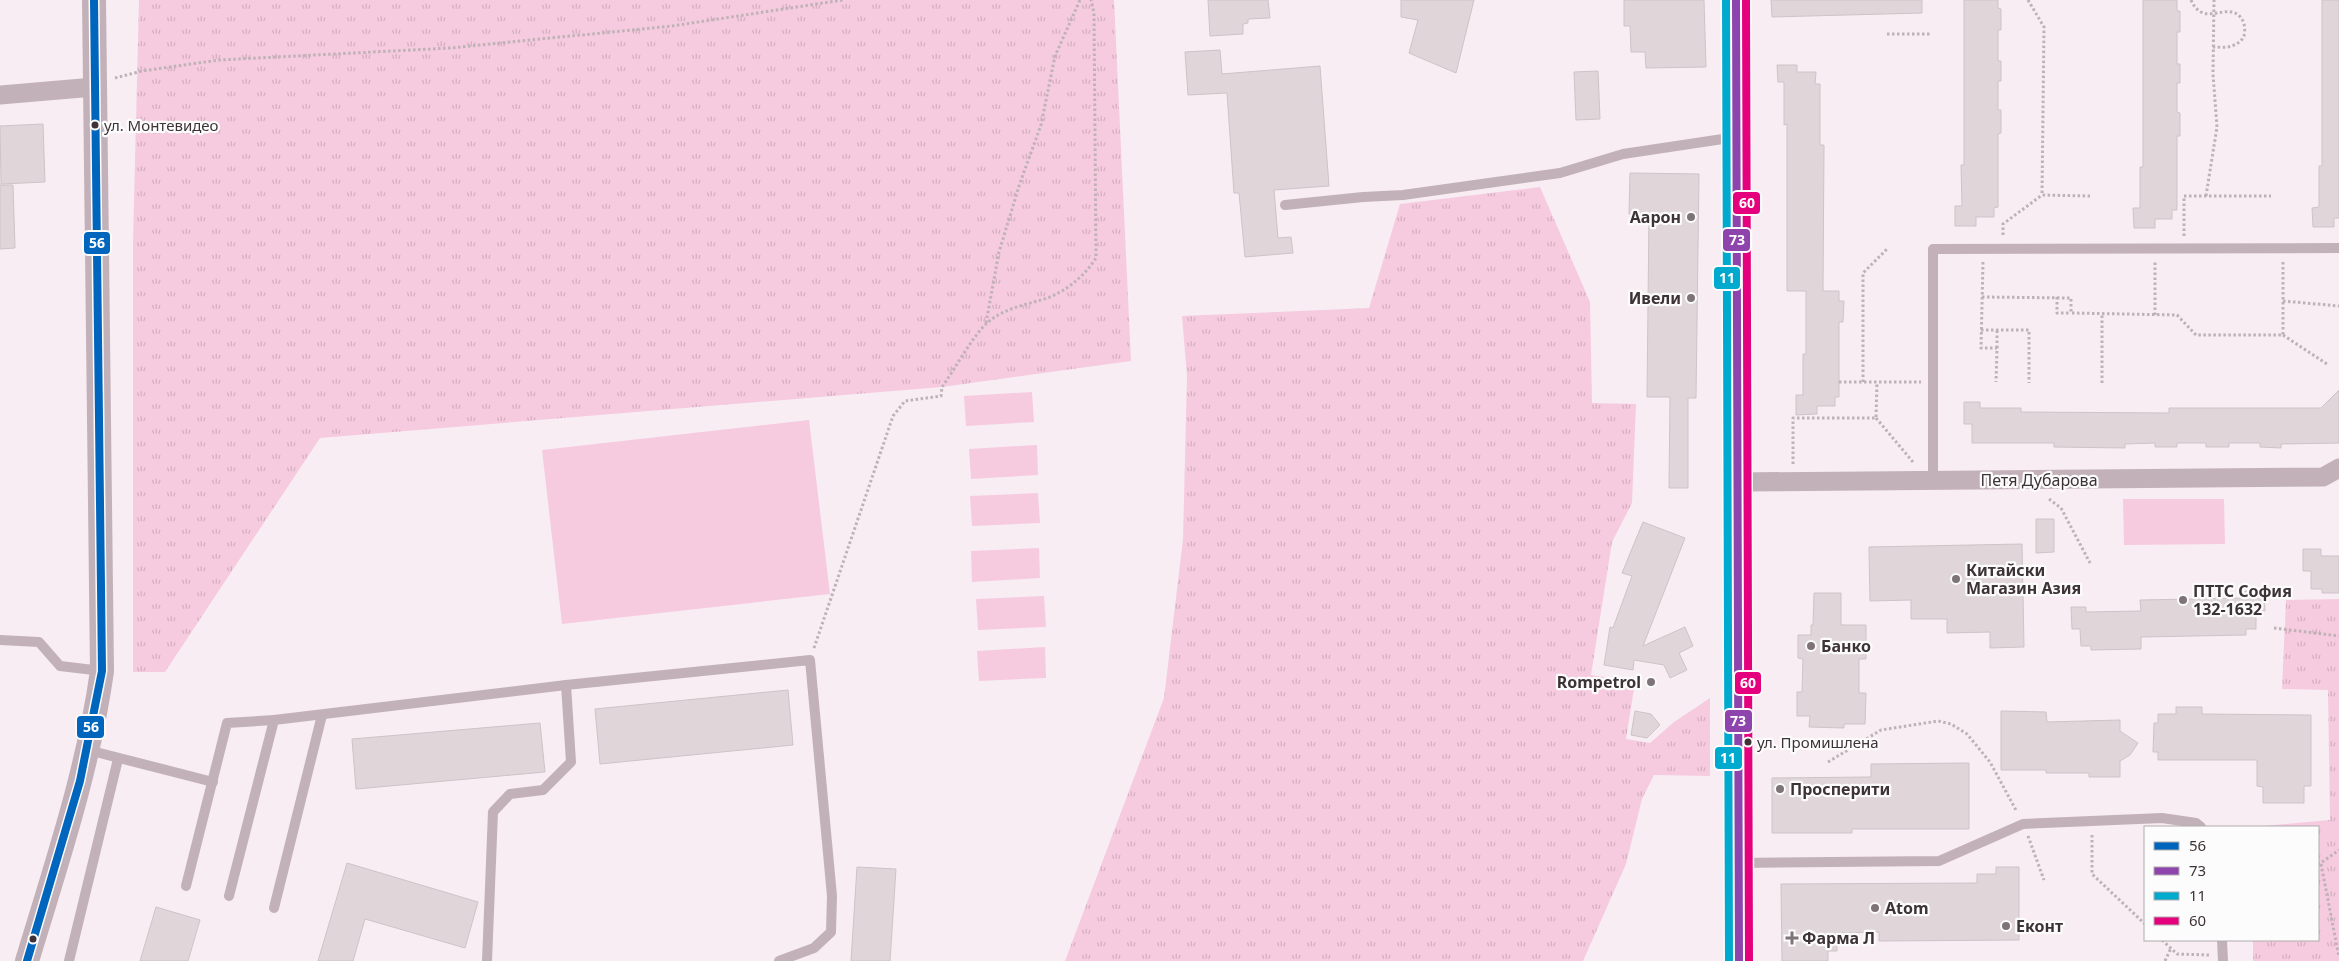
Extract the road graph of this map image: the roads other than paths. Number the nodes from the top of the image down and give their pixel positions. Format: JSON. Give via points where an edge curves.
{"nodes":[{"id":1,"x":94,"y":0,"type":"edge"},
{"id":2,"x":1736,"y":0,"type":"edge"},
{"id":3,"x":94,"y":87,"type":"junction"},
{"id":4,"x":0,"y":95,"type":"edge"},
{"id":5,"x":1736,"y":136,"type":"junction"},
{"id":6,"x":1284,"y":205,"type":"dead end"},
{"id":7,"x":2339,"y":248,"type":"edge"},
{"id":8,"x":2339,"y":468,"type":"edge"},
{"id":9,"x":1933,"y":480,"type":"junction"},
{"id":10,"x":1736,"y":482,"type":"junction"},
{"id":11,"x":0,"y":640,"type":"edge"},
{"id":12,"x":102,"y":671,"type":"junction"},
{"id":13,"x":566,"y":685,"type":"junction"},
{"id":14,"x":322,"y":715,"type":"junction"},
{"id":15,"x":274,"y":720,"type":"junction"},
{"id":16,"x":88,"y":750,"type":"junction"},
{"id":17,"x":118,"y":759,"type":"junction"},
{"id":18,"x":213,"y":782,"type":"junction"},
{"id":19,"x":2200,"y":826,"type":"edge"},
{"id":20,"x":1738,"y":863,"type":"junction"},
{"id":21,"x":186,"y":886,"type":"dead end"},
{"id":22,"x":229,"y":896,"type":"dead end"},
{"id":23,"x":274,"y":908,"type":"dead end"},
{"id":24,"x":2222,"y":941,"type":"edge"},
{"id":25,"x":2223,"y":958,"type":"edge"},
{"id":26,"x":27,"y":961,"type":"edge"},
{"id":27,"x":69,"y":961,"type":"edge"},
{"id":28,"x":487,"y":961,"type":"edge"},
{"id":29,"x":779,"y":961,"type":"edge"},
{"id":30,"x":1739,"y":961,"type":"edge"}],
"edges":[{"from":1,"to":3,"type":"street"},
{"from":2,"to":5,"type":"street"},
{"from":3,"to":4,"type":"street"},
{"from":3,"to":12,"type":"street"},
{"from":5,"to":6,"type":"lane","via":[[1623,154],[1560,173],[1403,195]]},
{"from":5,"to":10,"type":"street"},
{"from":7,"to":9,"type":"lane","via":[[1933,249]]},
{"from":8,"to":9,"type":"street","name":"Петя Дубарова","via":[[2323,477]]},
{"from":9,"to":10,"type":"street","name":"Петя Дубарова"},
{"from":10,"to":20,"type":"street"},
{"from":11,"to":12,"type":"lane","via":[[39,642],[60,666]]},
{"from":12,"to":16,"type":"street"},
{"from":13,"to":14,"type":"lane"},
{"from":13,"to":28,"type":"lane","via":[[571,762],[543,790],[510,794],[493,812]]},
{"from":13,"to":29,"type":"lane","via":[[810,660],[832,896],[831,932],[814,948]]},
{"from":14,"to":15,"type":"lane"},
{"from":14,"to":23,"type":"lane"},
{"from":15,"to":18,"type":"lane","via":[[227,723]]},
{"from":15,"to":22,"type":"lane"},
{"from":16,"to":17,"type":"lane"},
{"from":16,"to":26,"type":"street"},
{"from":17,"to":18,"type":"lane"},
{"from":17,"to":27,"type":"lane"},
{"from":18,"to":21,"type":"lane"},
{"from":19,"to":20,"type":"lane","via":[[2162,818],[2023,824],[1939,861]]},
{"from":20,"to":30,"type":"street"},
{"from":24,"to":25,"type":"lane"}]}
